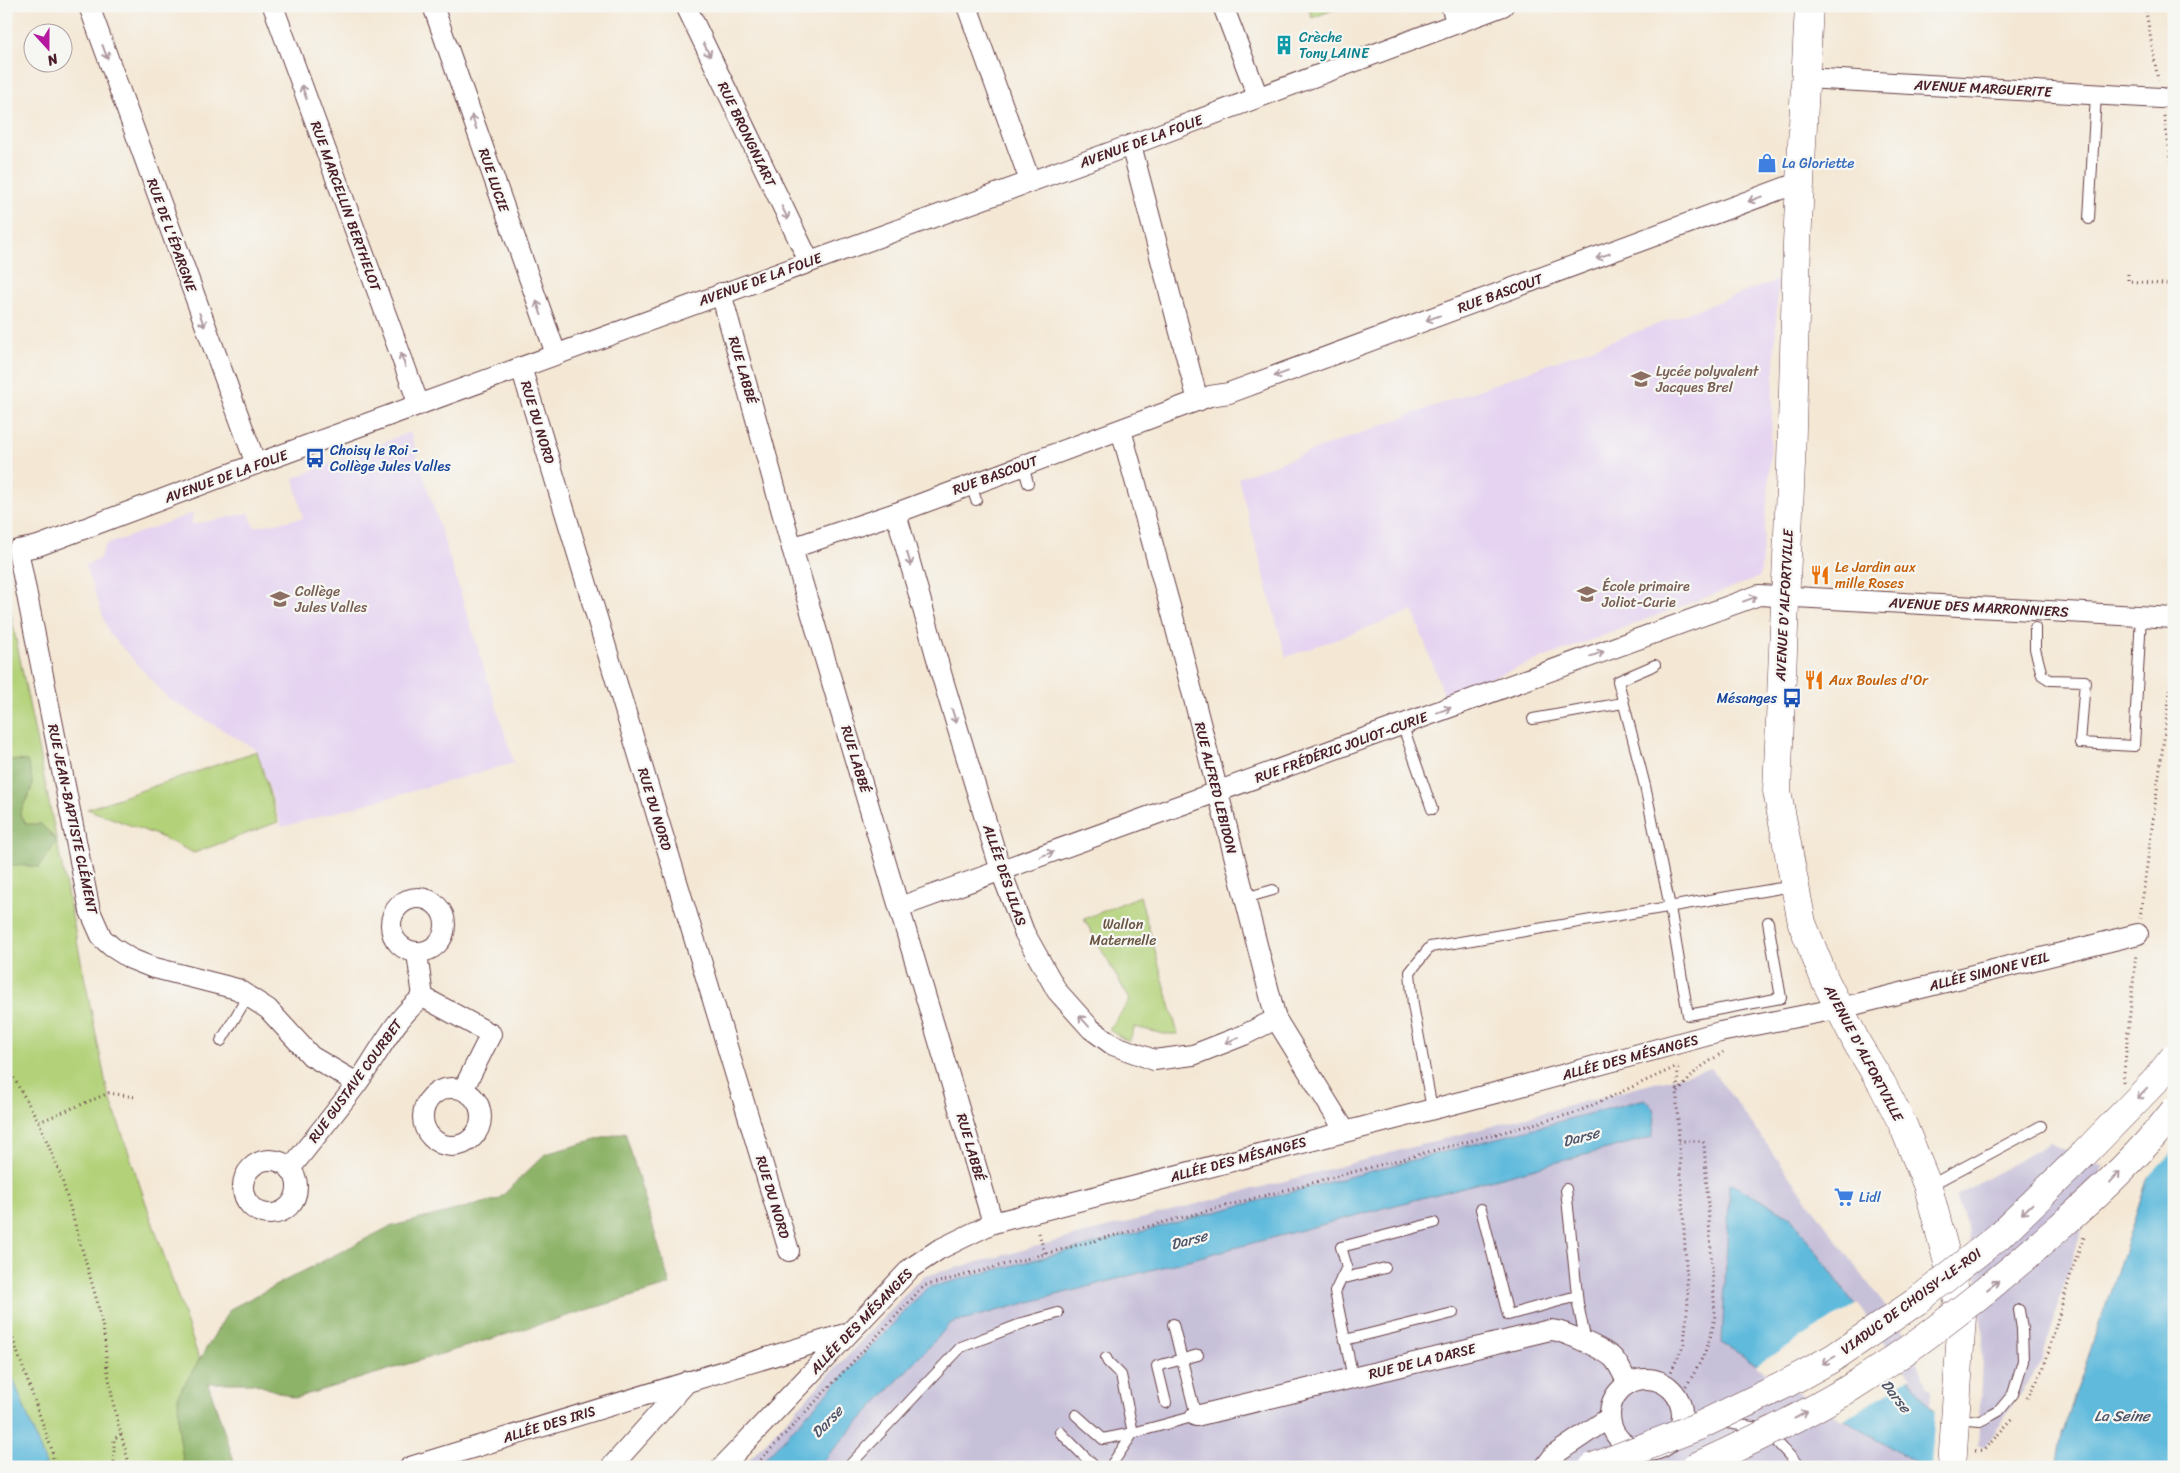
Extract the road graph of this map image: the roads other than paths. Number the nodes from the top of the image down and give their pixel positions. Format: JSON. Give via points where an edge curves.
{"nodes":[{"id":1,"x":88,"y":6,"type":"edge"},
{"id":2,"x":273,"y":6,"type":"edge"},
{"id":3,"x":433,"y":6,"type":"edge"},
{"id":4,"x":686,"y":6,"type":"edge"},
{"id":5,"x":967,"y":6,"type":"edge"},
{"id":6,"x":1223,"y":6,"type":"edge"},
{"id":7,"x":1503,"y":6,"type":"edge"},
{"id":8,"x":1809,"y":6,"type":"edge"},
{"id":9,"x":1454,"y":14,"type":"edge"},
{"id":10,"x":1805,"y":78,"type":"junction"},
{"id":11,"x":2096,"y":94,"type":"junction"},
{"id":12,"x":1258,"y":97,"type":"junction"},
{"id":13,"x":2161,"y":98,"type":"road end"},
{"id":14,"x":1131,"y":145,"type":"junction"},
{"id":15,"x":1030,"y":181,"type":"junction"},
{"id":16,"x":1800,"y":182,"type":"junction"},
{"id":17,"x":2089,"y":219,"type":"dead end"},
{"id":18,"x":809,"y":261,"type":"junction"},
{"id":19,"x":721,"y":294,"type":"junction"},
{"id":20,"x":556,"y":354,"type":"junction"},
{"id":21,"x":521,"y":367,"type":"junction"},
{"id":22,"x":1198,"y":401,"type":"junction"},
{"id":23,"x":419,"y":405,"type":"junction"},
{"id":24,"x":1121,"y":430,"type":"junction"},
{"id":25,"x":256,"y":464,"type":"junction"},
{"id":26,"x":896,"y":512,"type":"junction"},
{"id":27,"x":12,"y":545,"type":"edge"},
{"id":28,"x":792,"y":548,"type":"junction"},
{"id":29,"x":1784,"y":596,"type":"junction"},
{"id":30,"x":2142,"y":616,"type":"junction"},
{"id":31,"x":2174,"y":618,"type":"edge"},
{"id":32,"x":2035,"y":628,"type":"dead end"},
{"id":33,"x":1656,"y":665,"type":"dead end"},
{"id":34,"x":1623,"y":704,"type":"junction"},
{"id":35,"x":1533,"y":720,"type":"dead end"},
{"id":36,"x":1402,"y":724,"type":"junction"},
{"id":37,"x":1217,"y":791,"type":"junction"},
{"id":38,"x":1432,"y":809,"type":"dead end"},
{"id":39,"x":1001,"y":871,"type":"junction"},
{"id":40,"x":1794,"y":885,"type":"junction"},
{"id":41,"x":1273,"y":890,"type":"dead end"},
{"id":42,"x":1245,"y":898,"type":"junction"},
{"id":43,"x":900,"y":907,"type":"junction"},
{"id":44,"x":1670,"y":907,"type":"junction"},
{"id":45,"x":1768,"y":922,"type":"dead end"},
{"id":46,"x":2138,"y":934,"type":"dead end"},
{"id":47,"x":417,"y":953,"type":"dead end"},
{"id":48,"x":248,"y":996,"type":"junction"},
{"id":49,"x":423,"y":997,"type":"junction"},
{"id":50,"x":1841,"y":1008,"type":"junction"},
{"id":51,"x":1276,"y":1018,"type":"junction"},
{"id":52,"x":221,"y":1041,"type":"dead end"},
{"id":53,"x":2174,"y":1057,"type":"edge"},
{"id":54,"x":357,"y":1083,"type":"junction"},
{"id":55,"x":463,"y":1090,"type":"dead end"},
{"id":56,"x":1432,"y":1109,"type":"junction"},
{"id":57,"x":2174,"y":1111,"type":"edge"},
{"id":58,"x":2040,"y":1126,"type":"dead end"},
{"id":59,"x":1345,"y":1131,"type":"junction"},
{"id":60,"x":290,"y":1169,"type":"dead end"},
{"id":61,"x":1928,"y":1187,"type":"junction"},
{"id":62,"x":1566,"y":1189,"type":"dead end"},
{"id":63,"x":1481,"y":1209,"type":"dead end"},
{"id":64,"x":1434,"y":1223,"type":"dead end"},
{"id":65,"x":993,"y":1224,"type":"junction"},
{"id":66,"x":789,"y":1251,"type":"dead end"},
{"id":67,"x":1385,"y":1268,"type":"dead end"},
{"id":68,"x":1341,"y":1279,"type":"junction"},
{"id":69,"x":1577,"y":1296,"type":"junction"},
{"id":70,"x":2019,"y":1310,"type":"dead end"},
{"id":71,"x":1058,"y":1313,"type":"dead end"},
{"id":72,"x":1453,"y":1314,"type":"dead end"},
{"id":73,"x":1173,"y":1324,"type":"dead end"},
{"id":74,"x":849,"y":1332,"type":"junction"},
{"id":75,"x":1345,"y":1340,"type":"junction"},
{"id":76,"x":1581,"y":1341,"type":"junction"},
{"id":77,"x":1198,"y":1355,"type":"dead end"},
{"id":78,"x":1106,"y":1358,"type":"dead end"},
{"id":79,"x":1182,"y":1359,"type":"junction"},
{"id":80,"x":1353,"y":1378,"type":"junction"},
{"id":81,"x":688,"y":1381,"type":"junction"},
{"id":82,"x":1628,"y":1384,"type":"junction"},
{"id":83,"x":1675,"y":1400,"type":"junction"},
{"id":84,"x":1166,"y":1404,"type":"dead end"},
{"id":85,"x":1076,"y":1415,"type":"dead end"},
{"id":86,"x":1196,"y":1416,"type":"junction"},
{"id":87,"x":1610,"y":1417,"type":"junction"},
{"id":88,"x":1954,"y":1421,"type":"junction"},
{"id":89,"x":1060,"y":1432,"type":"dead end"},
{"id":90,"x":1133,"y":1433,"type":"junction"},
{"id":91,"x":410,"y":1467,"type":"edge"},
{"id":92,"x":611,"y":1467,"type":"edge"},
{"id":93,"x":722,"y":1467,"type":"edge"},
{"id":94,"x":848,"y":1467,"type":"edge"},
{"id":95,"x":1095,"y":1467,"type":"edge"},
{"id":96,"x":1110,"y":1467,"type":"edge"},
{"id":97,"x":1545,"y":1467,"type":"edge"},
{"id":98,"x":1593,"y":1467,"type":"edge"},
{"id":99,"x":1694,"y":1467,"type":"edge"},
{"id":100,"x":1800,"y":1467,"type":"edge"},
{"id":101,"x":1952,"y":1467,"type":"edge"}],
"edges":[{"from":1,"to":25,"type":"street","name":"RUE DE L'ÉPARGNE","one_way":true},
{"from":23,"to":2,"type":"street","name":"RUE MARCELLIN BERTHELOT","one_way":true},
{"from":20,"to":3,"type":"street","name":"RUE LUCIE","one_way":true},
{"from":4,"to":18,"type":"street","name":"RUE BRONGNIART","one_way":true},
{"from":5,"to":15,"type":"street"},
{"from":6,"to":12,"type":"street"},
{"from":7,"to":9,"type":"street","name":"AVENUE DE LA FOLIE"},
{"from":8,"to":10,"type":"main road","name":"AVENUE D'ALFORTVILLE"},
{"from":9,"to":12,"type":"street","name":"AVENUE DE LA FOLIE"},
{"from":10,"to":11,"type":"street","name":"AVENUE MARGUERITE"},
{"from":10,"to":16,"type":"main road","name":"AVENUE D'ALFORTVILLE"},
{"from":11,"to":13,"type":"street","name":"AVENUE MARGUERITE"},
{"from":11,"to":17,"type":"lane"},
{"from":12,"to":14,"type":"street","name":"AVENUE DE LA FOLIE"},
{"from":14,"to":15,"type":"street","name":"AVENUE DE LA FOLIE"},
{"from":14,"to":22,"type":"street"},
{"from":15,"to":18,"type":"street","name":"AVENUE DE LA FOLIE"},
{"from":16,"to":22,"type":"street","name":"RUE BASCOUT","one_way":true,"via":[[1229,394],[1216,394]]},
{"from":16,"to":29,"type":"main road","name":"AVENUE D'ALFORTVILLE"},
{"from":18,"to":19,"type":"street","name":"AVENUE DE LA FOLIE"},
{"from":19,"to":20,"type":"street","name":"AVENUE DE LA FOLIE"},
{"from":19,"to":28,"type":"street","name":"RUE LABBÉ"},
{"from":20,"to":21,"type":"street","name":"AVENUE DE LA FOLIE"},
{"from":21,"to":23,"type":"street","name":"AVENUE DE LA FOLIE"},
{"from":21,"to":66,"type":"street","name":"RUE DU NORD"},
{"from":22,"to":24,"type":"street","name":"RUE BASCOUT"},
{"from":23,"to":25,"type":"street","name":"AVENUE DE LA FOLIE"},
{"from":24,"to":26,"type":"street","name":"RUE BASCOUT","via":[[1025,474],[973,492]]},
{"from":24,"to":37,"type":"street","name":"RUE ALFRED LEBIDON"},
{"from":25,"to":27,"type":"street","name":"AVENUE DE LA FOLIE","via":[[38,546]]},
{"from":26,"to":28,"type":"street","name":"RUE BASCOUT"},
{"from":26,"to":39,"type":"street","name":"ALLÉE DES LILAS","one_way":true},
{"from":27,"to":48,"type":"street","name":"RUE JEAN-BAPTISTE CLÉMENT","via":[[90,911],[102,938],[131,960],[236,989]]},
{"from":28,"to":43,"type":"street","name":"RUE LABBÉ"},
{"from":29,"to":30,"type":"street","name":"AVENUE DES MARRONNIERS"},
{"from":36,"to":29,"type":"street","name":"RUE FRÉDÉRIC JOLIOT-CURIE","one_way":true,"via":[[1759,595]]},
{"from":29,"to":40,"type":"main road","name":"AVENUE D'ALFORTVILLE","via":[[1777,792]]},
{"from":30,"to":31,"type":"street","name":"AVENUE DES MARRONNIERS"},
{"from":30,"to":32,"type":"lane","via":[[2134,746],[2080,743],[2085,681],[2050,680],[2042,675],[2035,649]]},
{"from":33,"to":34,"type":"lane","via":[[1618,681]]},
{"from":34,"to":35,"type":"lane"},
{"from":34,"to":44,"type":"lane","via":[[1646,786]]},
{"from":36,"to":37,"type":"street","name":"RUE FRÉDÉRIC JOLIOT-CURIE"},
{"from":36,"to":38,"type":"lane"},
{"from":39,"to":37,"type":"street","name":"RUE FRÉDÉRIC JOLIOT-CURIE","one_way":true},
{"from":37,"to":42,"type":"street","name":"RUE ALFRED LEBIDON"},
{"from":39,"to":43,"type":"street","name":"RUE FRÉDÉRIC JOLIOT-CURIE"},
{"from":51,"to":39,"type":"street","name":"ALLÉE DES LILAS","one_way":true,"via":[[1193,1055],[1154,1060],[1114,1045],[1091,1029],[1057,991],[1024,932]]},
{"from":40,"to":44,"type":"lane"},
{"from":40,"to":50,"type":"main road","name":"AVENUE D'ALFORTVILLE","via":[[1802,923]]},
{"from":41,"to":42,"type":"lane"},
{"from":42,"to":51,"type":"street","name":"RUE ALFRED LEBIDON"},
{"from":43,"to":65,"type":"street","name":"RUE LABBÉ"},
{"from":44,"to":45,"type":"lane","via":[[1688,1015],[1781,998]]},
{"from":44,"to":56,"type":"lane","via":[[1430,948],[1410,972]]},
{"from":46,"to":50,"type":"street","name":"ALLÉE SIMONE VEIL"},
{"from":47,"to":49,"type":"street"},
{"from":48,"to":52,"type":"lane"},
{"from":48,"to":54,"type":"street","name":"RUE JEAN-BAPTISTE CLÉMENT","via":[[268,1009],[310,1056]]},
{"from":49,"to":54,"type":"street","name":"RUE GUSTAVE COURBET","via":[[411,1005]]},
{"from":49,"to":55,"type":"street","via":[[491,1034]]},
{"from":50,"to":56,"type":"street","name":"ALLÉE DES MÉSANGES","via":[[1720,1032]]},
{"from":50,"to":61,"type":"main road","name":"AVENUE D'ALFORTVILLE","via":[[1903,1125]]},
{"from":51,"to":59,"type":"street","name":"RUE ALFRED LEBIDON"},
{"from":53,"to":98,"type":"main road","name":"VIADUC DE CHOISY-LE-ROI","one_way":true,"bridge":true,"via":[[2097,1141],[1999,1236],[1917,1301],[1833,1358],[1782,1386],[1699,1426]]},
{"from":54,"to":60,"type":"street","name":"RUE GUSTAVE COURBET"},
{"from":56,"to":59,"type":"street","name":"ALLÉE DES MÉSANGES"},
{"from":99,"to":57,"type":"main road","one_way":true,"bridge":true,"via":[[1799,1417],[1850,1388],[1936,1329],[2010,1271],[2105,1187]]},
{"from":58,"to":61,"type":"lane"},
{"from":59,"to":65,"type":"street","name":"ALLÉE DES MÉSANGES"},
{"from":61,"to":88,"type":"main road","name":"AVENUE D'ALFORTVILLE","via":[[1962,1316]]},
{"from":62,"to":69,"type":"lane"},
{"from":63,"to":69,"type":"lane","via":[[1508,1315]]},
{"from":64,"to":68,"type":"lane","via":[[1341,1246],[1347,1267]]},
{"from":65,"to":74,"type":"street","name":"ALLÉE DES MÉSANGES","via":[[938,1250],[911,1268]]},
{"from":67,"to":68,"type":"lane"},
{"from":68,"to":75,"type":"lane","via":[[1334,1292]]},
{"from":69,"to":76,"type":"lane","via":[[1584,1333]]},
{"from":70,"to":88,"type":"lane","via":[[2023,1361],[2013,1394],[1992,1416],[1980,1421]]},
{"from":71,"to":94,"type":"lane","via":[[961,1347]]},
{"from":72,"to":75,"type":"lane"},
{"from":73,"to":79,"type":"lane"},
{"from":74,"to":81,"type":"street","name":"ALLÉE DES IRIS"},
{"from":74,"to":93,"type":"street","name":"ALLÉE DES MÉSANGES"},
{"from":75,"to":80,"type":"lane"},
{"from":76,"to":80,"type":"street","name":"RUE DE LA DARSE","via":[[1561,1331],[1546,1330]]},
{"from":76,"to":82,"type":"street","name":"RUE DE LA DARSE","via":[[1612,1357]]},
{"from":77,"to":79,"type":"lane"},
{"from":78,"to":90,"type":"lane","via":[[1121,1375]]},
{"from":79,"to":84,"type":"lane","via":[[1157,1366]]},
{"from":79,"to":86,"type":"lane"},
{"from":80,"to":86,"type":"street","name":"RUE DE LA DARSE"},
{"from":81,"to":91,"type":"street","name":"ALLÉE DES IRIS"},
{"from":81,"to":92,"type":"street"},
{"from":82,"to":83,"type":"street","via":[[1647,1380]]},
{"from":82,"to":87,"type":"street","via":[[1618,1392]]},
{"from":83,"to":87,"type":"street","via":[[1675,1436],[1668,1444],[1649,1451],[1628,1447],[1613,1430]]},
{"from":83,"to":100,"type":"lane","via":[[1766,1429]]},
{"from":85,"to":90,"type":"lane","via":[[1103,1439]]},
{"from":86,"to":90,"type":"lane"},
{"from":87,"to":97,"type":"street","via":[[1554,1455]]},
{"from":88,"to":101,"type":"main road","name":"AVENUE D'ALFORTVILLE"},
{"from":89,"to":95,"type":"lane"},
{"from":90,"to":96,"type":"lane"}]}
